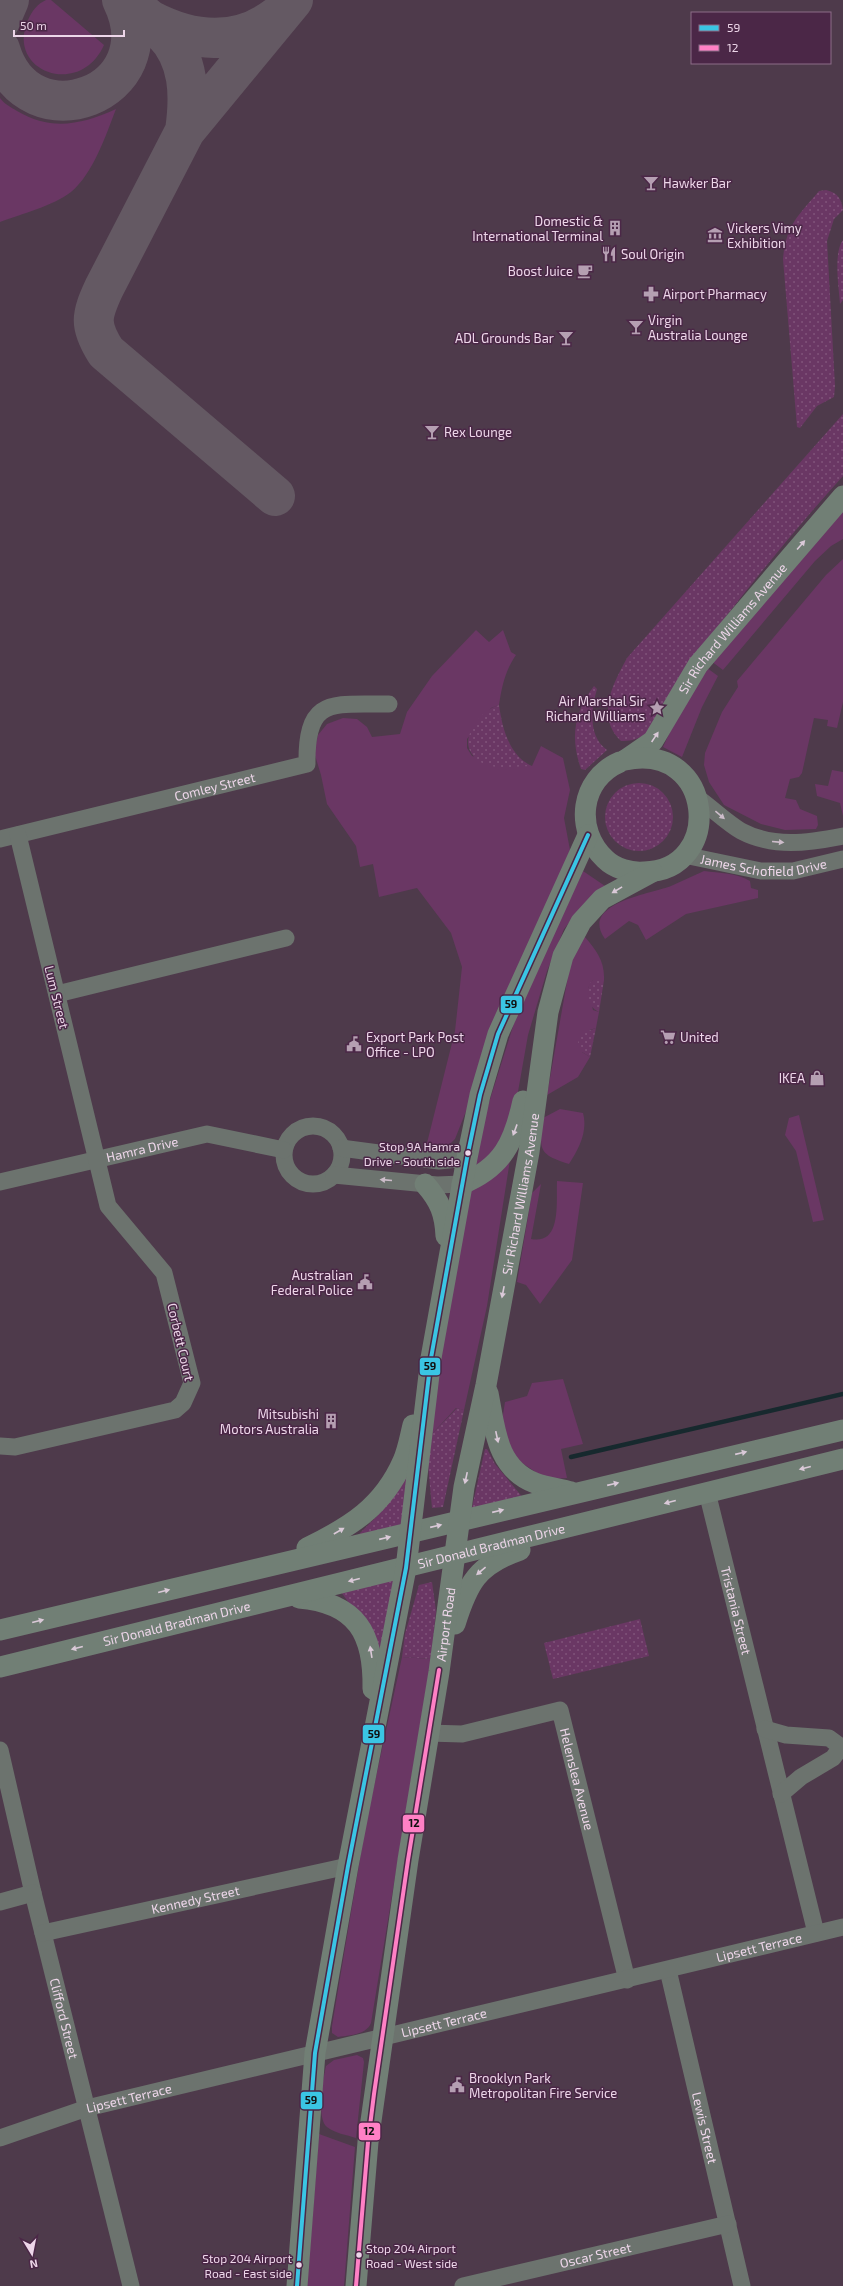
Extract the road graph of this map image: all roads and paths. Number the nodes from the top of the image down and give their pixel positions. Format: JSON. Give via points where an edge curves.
{"nodes":[{"id":1,"x":843,"y":496,"type":"edge"},
{"id":2,"x":389,"y":704,"type":"dead end"},
{"id":3,"x":623,"y":761,"type":"junction"},
{"id":4,"x":698,"y":800,"type":"junction"},
{"id":5,"x":18,"y":835,"type":"junction"},
{"id":6,"x":588,"y":835,"type":"junction"},
{"id":7,"x":843,"y":836,"type":"edge"},
{"id":8,"x":0,"y":839,"type":"edge"},
{"id":9,"x":684,"y":855,"type":"junction"},
{"id":10,"x":843,"y":859,"type":"edge"},
{"id":11,"x":652,"y":872,"type":"junction"},
{"id":12,"x":286,"y":938,"type":"dead end"},
{"id":13,"x":57,"y":994,"type":"junction"},
{"id":14,"x":548,"y":1012,"type":"junction"},
{"id":15,"x":341,"y":1148,"type":"junction"},
{"id":16,"x":284,"y":1150,"type":"junction"},
{"id":17,"x":467,"y":1158,"type":"junction"},
{"id":18,"x":97,"y":1160,"type":"junction"},
{"id":19,"x":334,"y":1175,"type":"junction"},
{"id":20,"x":0,"y":1182,"type":"edge"},
{"id":21,"x":425,"y":1184,"type":"junction"},
{"id":22,"x":462,"y":1184,"type":"junction"},
{"id":23,"x":448,"y":1265,"type":"junction"},
{"id":24,"x":431,"y":1358,"type":"junction"},
{"id":25,"x":486,"y":1385,"type":"junction"},
{"id":26,"x":843,"y":1430,"type":"edge"},
{"id":27,"x":0,"y":1446,"type":"edge"},
{"id":28,"x":843,"y":1459,"type":"edge"},
{"id":29,"x":575,"y":1492,"type":"junction"},
{"id":30,"x":707,"y":1492,"type":"junction"},
{"id":31,"x":606,"y":1518,"type":"junction"},
{"id":32,"x":460,"y":1520,"type":"junction"},
{"id":33,"x":411,"y":1531,"type":"junction"},
{"id":34,"x":455,"y":1556,"type":"junction"},
{"id":35,"x":406,"y":1568,"type":"junction"},
{"id":36,"x":252,"y":1569,"type":"junction"},
{"id":37,"x":286,"y":1597,"type":"junction"},
{"id":38,"x":0,"y":1630,"type":"edge"},
{"id":39,"x":0,"y":1667,"type":"edge"},
{"id":40,"x":439,"y":1672,"type":"junction"},
{"id":41,"x":765,"y":1729,"type":"junction"},
{"id":42,"x":373,"y":1733,"type":"junction"},
{"id":43,"x":428,"y":1733,"type":"junction"},
{"id":44,"x":0,"y":1750,"type":"edge"},
{"id":45,"x":782,"y":1794,"type":"junction"},
{"id":46,"x":348,"y":1866,"type":"junction"},
{"id":47,"x":33,"y":1894,"type":"junction"},
{"id":48,"x":0,"y":1902,"type":"edge"},
{"id":49,"x":843,"y":1927,"type":"edge"},
{"id":50,"x":43,"y":1933,"type":"junction"},
{"id":51,"x":816,"y":1933,"type":"junction"},
{"id":52,"x":668,"y":1970,"type":"junction"},
{"id":53,"x":627,"y":1980,"type":"junction"},
{"id":54,"x":382,"y":2039,"type":"junction"},
{"id":55,"x":316,"y":2053,"type":"junction"},
{"id":56,"x":87,"y":2108,"type":"junction"},
{"id":57,"x":0,"y":2138,"type":"edge"},
{"id":58,"x":728,"y":2224,"type":"junction"},
{"id":59,"x":131,"y":2286,"type":"edge"},
{"id":60,"x":297,"y":2286,"type":"edge"},
{"id":61,"x":356,"y":2286,"type":"edge"},
{"id":62,"x":464,"y":2286,"type":"edge"},
{"id":63,"x":742,"y":2286,"type":"edge"}],
"edges":[{"from":3,"to":1,"type":"main road","name":"Sir Richard Williams Avenue","one_way":true,"via":[[653,741],[698,664]]},
{"from":2,"to":5,"type":"street","name":"Comley Street","via":[[335,705],[321,710],[315,716],[308,735],[307,764]]},
{"from":3,"to":4,"type":"main road","via":[[650,758],[674,766],[690,782]]},
{"from":3,"to":6,"type":"main road","via":[[602,774],[587,796],[584,816]]},
{"from":4,"to":7,"type":"street","name":"James Schofield Drive","one_way":true,"via":[[741,830],[773,843],[797,843]]},
{"from":4,"to":9,"type":"main road","via":[[700,820],[695,839]]},
{"from":5,"to":8,"type":"street","name":"Comley Street"},
{"from":5,"to":13,"type":"street","name":"Lum Street"},
{"from":6,"to":11,"type":"main road","via":[[595,849],[620,869],[636,873]]},
{"from":6,"to":17,"type":"main road","via":[[498,1034],[480,1095]]},
{"from":9,"to":10,"type":"street","name":"James Schofield Drive","via":[[761,871],[793,871]]},
{"from":9,"to":11,"type":"main road","via":[[669,866]]},
{"from":11,"to":14,"type":"main road","name":"Sir Richard Williams Avenue","one_way":true,"via":[[602,899],[581,922],[562,956]]},
{"from":12,"to":13,"type":"street"},
{"from":13,"to":18,"type":"street","name":"Lum Street"},
{"from":14,"to":22,"type":"main road","one_way":true,"via":[[529,1062],[516,1131],[507,1149],[494,1165]]},
{"from":14,"to":25,"type":"main road","name":"Sir Richard Williams Avenue","one_way":true,"via":[[529,1152]]},
{"from":15,"to":16,"type":"street","via":[[333,1135],[326,1130],[310,1127],[293,1134]]},
{"from":15,"to":17,"type":"street","via":[[438,1161]]},
{"from":15,"to":19,"type":"street","via":[[342,1158]]},
{"from":16,"to":18,"type":"street","name":"Hamra Drive","via":[[207,1134]]},
{"from":16,"to":19,"type":"street","via":[[286,1168],[299,1181],[317,1184]]},
{"from":17,"to":22,"type":"main road"},
{"from":18,"to":20,"type":"street","name":"Hamra Drive"},
{"from":18,"to":27,"type":"street","name":"Corbett Court","via":[[108,1206],[164,1273],[192,1383],[183,1403],[175,1410],[15,1447]]},
{"from":21,"to":19,"type":"street","one_way":true},
{"from":21,"to":22,"type":"street"},
{"from":21,"to":23,"type":"main road","via":[[436,1196],[444,1212]]},
{"from":22,"to":23,"type":"main road"},
{"from":23,"to":24,"type":"main road"},
{"from":24,"to":33,"type":"main road"},
{"from":36,"to":24,"type":"main road","one_way":true,"via":[[328,1538],[359,1520],[377,1504],[403,1461]]},
{"from":25,"to":29,"type":"main road","one_way":true,"via":[[499,1445],[509,1466],[534,1483]]},
{"from":25,"to":32,"type":"main road","name":"Sir Richard Williams Avenue","one_way":true,"via":[[464,1487]]},
{"from":29,"to":26,"type":"main road","one_way":true},
{"from":28,"to":30,"type":"main road","name":"Sir Donald Bradman Drive","one_way":true},
{"from":32,"to":29,"type":"main road","one_way":true},
{"from":30,"to":31,"type":"main road","name":"Sir Donald Bradman Drive","one_way":true},
{"from":30,"to":41,"type":"street","name":"Tristania Street"},
{"from":31,"to":34,"type":"main road","name":"Sir Donald Bradman Drive"},
{"from":31,"to":40,"type":"main road","one_way":true,"via":[[500,1557],[478,1573],[469,1586]]},
{"from":33,"to":32,"type":"main road","one_way":true},
{"from":32,"to":34,"type":"main road","name":"Sir Richard Williams Avenue"},
{"from":33,"to":35,"type":"main road"},
{"from":36,"to":33,"type":"main road","one_way":true},
{"from":34,"to":35,"type":"main road","name":"Sir Donald Bradman Drive"},
{"from":34,"to":40,"type":"main road","name":"Airport Road"},
{"from":35,"to":37,"type":"main road","name":"Sir Donald Bradman Drive","one_way":true},
{"from":35,"to":42,"type":"main road"},
{"from":38,"to":36,"type":"main road","one_way":true},
{"from":37,"to":39,"type":"main road","name":"Sir Donald Bradman Drive","one_way":true},
{"from":42,"to":37,"type":"main road","one_way":true,"via":[[373,1671],[370,1647],[364,1633],[352,1618],[334,1605]]},
{"from":40,"to":43,"type":"main road","name":"Airport Road"},
{"from":41,"to":45,"type":"street","name":"Tristania Street"},
{"from":41,"to":45,"type":"street","via":[[786,1735],[829,1738],[841,1747],[833,1758],[801,1777]]},
{"from":42,"to":46,"type":"main road"},
{"from":43,"to":53,"type":"street","name":"Helenslea Avenue","via":[[462,1734],[560,1710]]},
{"from":43,"to":54,"type":"main road","name":"Airport Road"},
{"from":44,"to":47,"type":"street","name":"Clifford Street"},
{"from":45,"to":51,"type":"street","name":"Tristania Street"},
{"from":46,"to":50,"type":"street","name":"Kennedy Street"},
{"from":46,"to":55,"type":"main road"},
{"from":47,"to":48,"type":"street"},
{"from":47,"to":50,"type":"street","name":"Clifford Street"},
{"from":49,"to":51,"type":"street","name":"Lipsett Terrace"},
{"from":50,"to":56,"type":"street","name":"Clifford Street"},
{"from":51,"to":52,"type":"street","name":"Lipsett Terrace"},
{"from":52,"to":53,"type":"street","name":"Lipsett Terrace"},
{"from":52,"to":58,"type":"street","name":"Lewis Street"},
{"from":53,"to":54,"type":"street","name":"Lipsett Terrace"},
{"from":54,"to":55,"type":"street","name":"Lipsett Terrace"},
{"from":54,"to":61,"type":"main road","name":"Airport Road","via":[[368,2142]]},
{"from":55,"to":56,"type":"street","name":"Lipsett Terrace"},
{"from":55,"to":60,"type":"main road"},
{"from":56,"to":57,"type":"street","name":"Lipsett Terrace"},
{"from":56,"to":59,"type":"street","name":"Clifford Street"},
{"from":58,"to":62,"type":"street","name":"Oscar Street"},
{"from":58,"to":63,"type":"street","name":"Lewis Street"}]}
